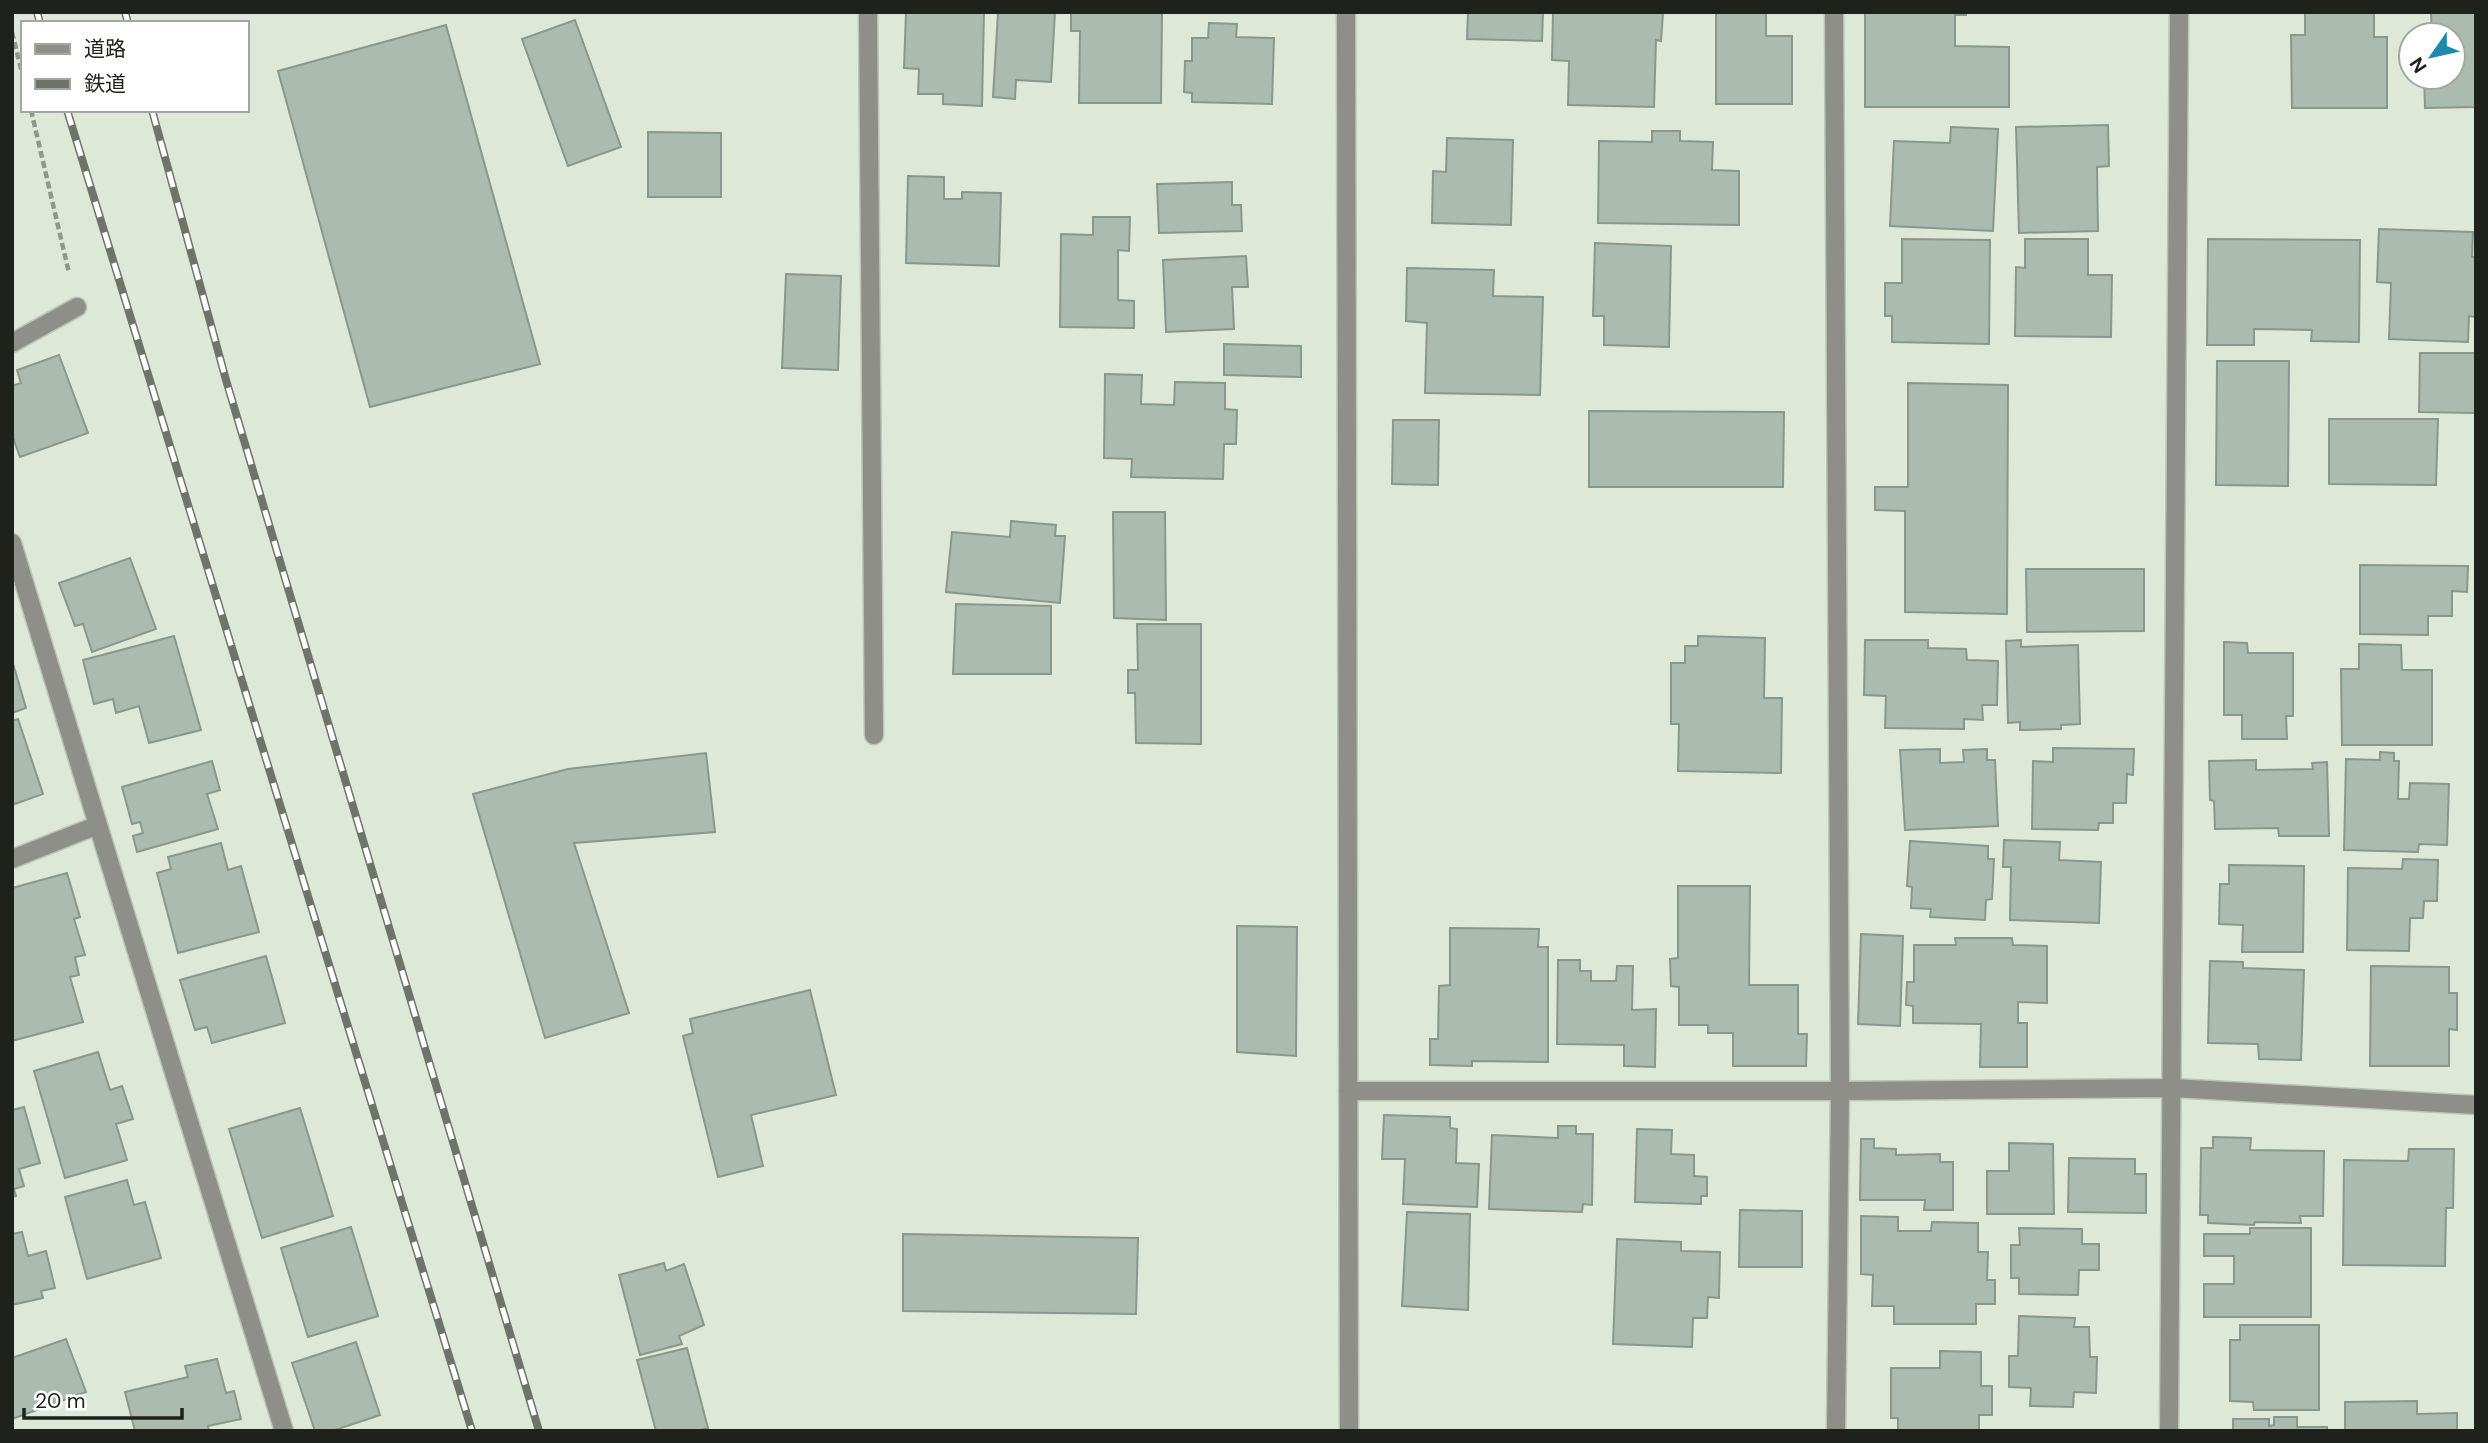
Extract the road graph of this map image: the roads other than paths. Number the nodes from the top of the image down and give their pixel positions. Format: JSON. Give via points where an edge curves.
{"nodes":[{"id":1,"x":868,"y":12,"type":"edge"},
{"id":2,"x":1346,"y":12,"type":"edge"},
{"id":3,"x":1834,"y":12,"type":"edge"},
{"id":4,"x":2179,"y":12,"type":"edge"},
{"id":5,"x":77,"y":307,"type":"road end"},
{"id":6,"x":12,"y":343,"type":"edge"},
{"id":7,"x":12,"y":543,"type":"edge"},
{"id":8,"x":874,"y":735,"type":"dead end"},
{"id":9,"x":98,"y":825,"type":"junction"},
{"id":10,"x":12,"y":859,"type":"edge"},
{"id":11,"x":2173,"y":1088,"type":"junction"},
{"id":12,"x":1348,"y":1091,"type":"junction"},
{"id":13,"x":1840,"y":1091,"type":"junction"},
{"id":14,"x":2476,"y":1105,"type":"edge"},
{"id":15,"x":284,"y":1431,"type":"edge"},
{"id":16,"x":1349,"y":1431,"type":"edge"},
{"id":17,"x":1836,"y":1431,"type":"edge"},
{"id":18,"x":2169,"y":1431,"type":"edge"}],
"edges":[{"from":1,"to":8,"type":"street"},
{"from":2,"to":12,"type":"street"},
{"from":3,"to":13,"type":"street"},
{"from":4,"to":11,"type":"street"},
{"from":5,"to":6,"type":"street"},
{"from":7,"to":9,"type":"street"},
{"from":9,"to":10,"type":"street"},
{"from":9,"to":15,"type":"street"},
{"from":11,"to":13,"type":"street"},
{"from":11,"to":14,"type":"street"},
{"from":11,"to":18,"type":"street"},
{"from":12,"to":13,"type":"street"},
{"from":12,"to":16,"type":"street"},
{"from":13,"to":17,"type":"street"}]}
